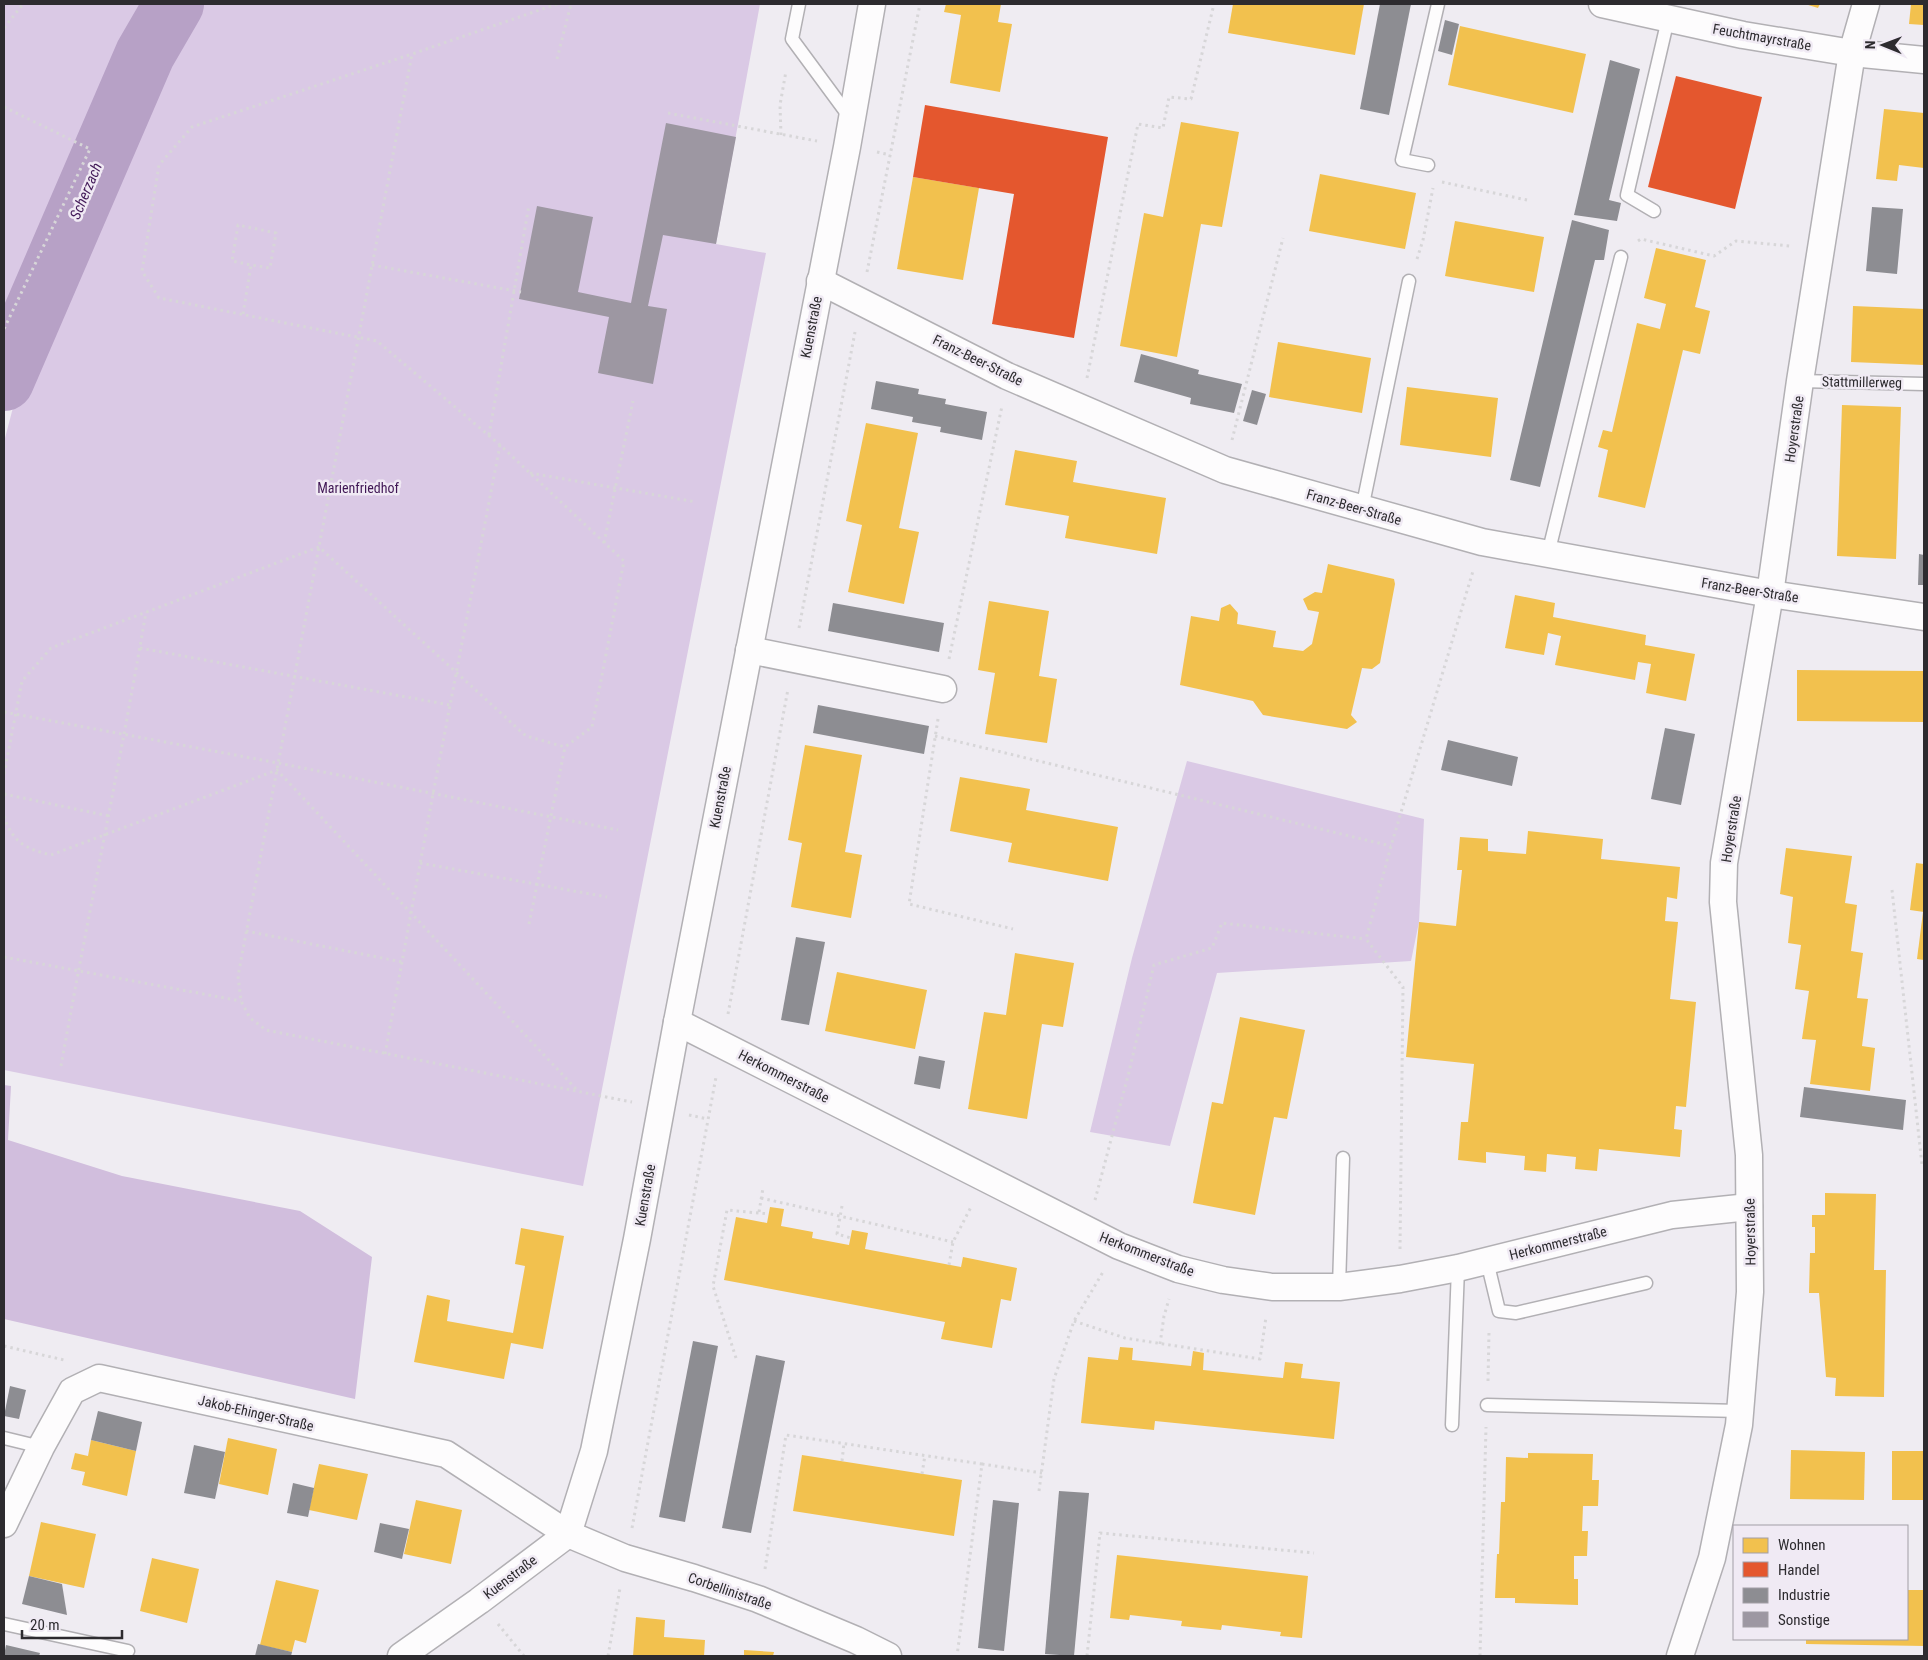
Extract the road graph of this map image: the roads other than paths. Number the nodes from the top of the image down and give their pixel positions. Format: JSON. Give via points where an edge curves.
{"nodes":[{"id":1,"x":799,"y":4,"type":"edge"},
{"id":2,"x":872,"y":4,"type":"edge"},
{"id":3,"x":1438,"y":4,"type":"edge"},
{"id":4,"x":1602,"y":4,"type":"edge"},
{"id":5,"x":1866,"y":4,"type":"edge"},
{"id":6,"x":1668,"y":19,"type":"junction"},
{"id":7,"x":1852,"y":54,"type":"junction"},
{"id":8,"x":1924,"y":60,"type":"edge"},
{"id":9,"x":852,"y":120,"type":"junction"},
{"id":10,"x":1428,"y":165,"type":"dead end"},
{"id":11,"x":1654,"y":211,"type":"dead end"},
{"id":12,"x":1621,"y":257,"type":"road end"},
{"id":13,"x":820,"y":281,"type":"junction"},
{"id":14,"x":1409,"y":281,"type":"dead end"},
{"id":15,"x":1800,"y":381,"type":"junction"},
{"id":16,"x":1924,"y":384,"type":"edge"},
{"id":17,"x":1362,"y":509,"type":"junction"},
{"id":18,"x":1548,"y":554,"type":"junction"},
{"id":19,"x":1770,"y":594,"type":"junction"},
{"id":20,"x":1924,"y":617,"type":"edge"},
{"id":21,"x":749,"y":650,"type":"junction"},
{"id":22,"x":943,"y":689,"type":"dead end"},
{"id":23,"x":677,"y":1022,"type":"junction"},
{"id":24,"x":1343,"y":1158,"type":"dead end"},
{"id":25,"x":1749,"y":1208,"type":"junction"},
{"id":26,"x":1487,"y":1261,"type":"junction"},
{"id":27,"x":1458,"y":1268,"type":"junction"},
{"id":28,"x":1646,"y":1283,"type":"dead end"},
{"id":29,"x":1339,"y":1287,"type":"junction"},
{"id":30,"x":1487,"y":1405,"type":"road end"},
{"id":31,"x":1740,"y":1411,"type":"junction"},
{"id":32,"x":1452,"y":1425,"type":"dead end"},
{"id":33,"x":4,"y":1438,"type":"edge"},
{"id":34,"x":41,"y":1447,"type":"junction"},
{"id":35,"x":4,"y":1524,"type":"edge"},
{"id":36,"x":568,"y":1534,"type":"junction"},
{"id":37,"x":4,"y":1624,"type":"edge"},
{"id":38,"x":854,"y":1648,"type":"edge"},
{"id":39,"x":128,"y":1651,"type":"dead end"},
{"id":40,"x":401,"y":1656,"type":"edge"},
{"id":41,"x":888,"y":1656,"type":"edge"},
{"id":42,"x":1680,"y":1656,"type":"edge"}],
"edges":[{"from":1,"to":9,"type":"lane","via":[[792,39]]},
{"from":2,"to":9,"type":"street","name":"Kuenstraße"},
{"from":3,"to":10,"type":"lane","via":[[1402,160]]},
{"from":4,"to":6,"type":"street","name":"Feuchtmayrstraße"},
{"from":5,"to":7,"type":"street","name":"Hoyerstraße"},
{"from":6,"to":7,"type":"street","name":"Feuchtmayrstraße"},
{"from":6,"to":11,"type":"lane","via":[[1627,194]]},
{"from":7,"to":8,"type":"street","name":"Feuchtmayrstraße"},
{"from":7,"to":15,"type":"street","name":"Hoyerstraße"},
{"from":9,"to":13,"type":"street","name":"Kuenstraße"},
{"from":12,"to":18,"type":"lane"},
{"from":13,"to":17,"type":"street","name":"Franz-Beer-Straße","via":[[1007,376],[1225,470]]},
{"from":13,"to":21,"type":"street","name":"Kuenstraße"},
{"from":14,"to":17,"type":"lane"},
{"from":15,"to":16,"type":"lane","name":"Stattmillerweg"},
{"from":15,"to":19,"type":"street","name":"Hoyerstraße"},
{"from":17,"to":18,"type":"street","name":"Franz-Beer-Straße","via":[[1482,542]]},
{"from":18,"to":19,"type":"street","name":"Franz-Beer-Straße"},
{"from":19,"to":20,"type":"street","name":"Franz-Beer-Straße"},
{"from":19,"to":25,"type":"street","name":"Hoyerstraße","via":[[1724,863],[1723,902],[1749,1155]]},
{"from":21,"to":22,"type":"street"},
{"from":21,"to":23,"type":"street","name":"Kuenstraße"},
{"from":23,"to":29,"type":"street","name":"Herkommerstraße","via":[[1118,1246],[1178,1269],[1223,1280],[1272,1287]]},
{"from":23,"to":36,"type":"street","name":"Kuenstraße","via":[[594,1450]]},
{"from":24,"to":29,"type":"lane"},
{"from":25,"to":26,"type":"street","name":"Herkommerstraße","via":[[1672,1215]]},
{"from":25,"to":31,"type":"street","name":"Hoyerstraße","via":[[1750,1292]]},
{"from":26,"to":27,"type":"street","name":"Herkommerstraße"},
{"from":26,"to":28,"type":"lane","via":[[1499,1310],[1516,1313]]},
{"from":27,"to":29,"type":"street","name":"Herkommerstraße","via":[[1400,1280]]},
{"from":27,"to":32,"type":"lane"},
{"from":30,"to":31,"type":"lane"},
{"from":31,"to":42,"type":"street","name":"Hoyerstraße","via":[[1712,1558]]},
{"from":33,"to":34,"type":"lane"},
{"from":34,"to":35,"type":"street"},
{"from":34,"to":36,"type":"street","name":"Jakob-Ehinger-Straße","via":[[72,1392],[99,1378],[446,1454]]},
{"from":36,"to":38,"type":"street","name":"Corbellinistraße","via":[[625,1558],[758,1599]]},
{"from":36,"to":40,"type":"street","name":"Kuenstraße"},
{"from":37,"to":39,"type":"lane"},
{"from":38,"to":41,"type":"street","name":"Corbellinistraße"}]}
